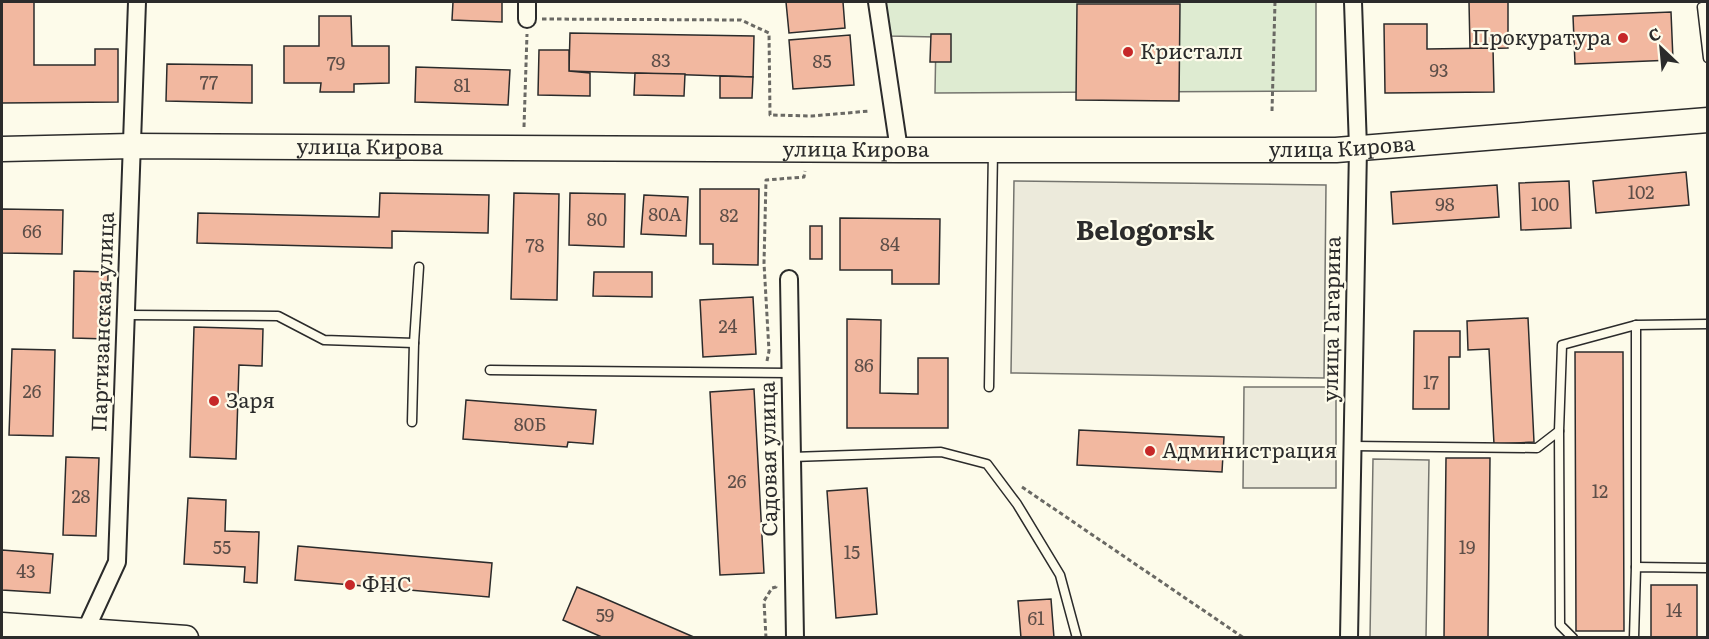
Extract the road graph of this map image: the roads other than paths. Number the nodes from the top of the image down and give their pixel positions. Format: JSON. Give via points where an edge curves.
{"nodes":[{"id":1,"x":137,"y":2,"type":"edge"},
{"id":2,"x":527,"y":2,"type":"edge"},
{"id":3,"x":877,"y":2,"type":"edge"},
{"id":4,"x":1353,"y":2,"type":"edge"},
{"id":5,"x":1707,"y":6,"type":"edge"},
{"id":6,"x":527,"y":19,"type":"road end"},
{"id":7,"x":1707,"y":58,"type":"edge"},
{"id":8,"x":1707,"y":120,"type":"edge"},
{"id":9,"x":132,"y":146,"type":"junction"},
{"id":10,"x":1358,"y":148,"type":"junction"},
{"id":11,"x":2,"y":149,"type":"edge"},
{"id":12,"x":899,"y":150,"type":"junction"},
{"id":13,"x":993,"y":150,"type":"junction"},
{"id":14,"x":419,"y":267,"type":"dead end"},
{"id":15,"x":789,"y":279,"type":"dead end"},
{"id":16,"x":126,"y":315,"type":"junction"},
{"id":17,"x":1707,"y":324,"type":"edge"},
{"id":18,"x":1636,"y":325,"type":"junction"},
{"id":19,"x":414,"y":343,"type":"junction"},
{"id":20,"x":490,"y":370,"type":"dead end"},
{"id":21,"x":790,"y":373,"type":"junction"},
{"id":22,"x":989,"y":387,"type":"dead end"},
{"id":23,"x":412,"y":422,"type":"dead end"},
{"id":24,"x":1559,"y":431,"type":"junction"},
{"id":25,"x":1353,"y":446,"type":"junction"},
{"id":26,"x":792,"y":457,"type":"junction"},
{"id":27,"x":1636,"y":567,"type":"junction"},
{"id":28,"x":1707,"y":568,"type":"edge"},
{"id":29,"x":2,"y":626,"type":"edge"},
{"id":30,"x":84,"y":634,"type":"edge"},
{"id":31,"x":186,"y":638,"type":"edge"},
{"id":32,"x":795,"y":638,"type":"edge"},
{"id":33,"x":1077,"y":638,"type":"edge"},
{"id":34,"x":1349,"y":638,"type":"edge"},
{"id":35,"x":1573,"y":638,"type":"edge"},
{"id":36,"x":1634,"y":638,"type":"edge"}],
"edges":[{"from":1,"to":9,"type":"street","name":"Партизанская улица"},
{"from":2,"to":6,"type":"street"},
{"from":3,"to":12,"type":"street"},
{"from":4,"to":10,"type":"street","name":"улица Гагарина"},
{"from":5,"to":7,"type":"lane","via":[[1702,7]]},
{"from":8,"to":10,"type":"main road","name":"улица Кирова"},
{"from":9,"to":11,"type":"main road","name":"улица Кирова"},
{"from":9,"to":12,"type":"main road","name":"улица Кирова"},
{"from":9,"to":16,"type":"street","name":"Партизанская улица"},
{"from":10,"to":13,"type":"main road","name":"улица Кирова"},
{"from":10,"to":25,"type":"street","name":"улица Гагарина"},
{"from":12,"to":13,"type":"main road","name":"улица Кирова"},
{"from":13,"to":22,"type":"lane"},
{"from":14,"to":19,"type":"lane"},
{"from":15,"to":21,"type":"street","name":"Садовая улица"},
{"from":16,"to":19,"type":"lane","via":[[278,316],[324,340]]},
{"from":16,"to":30,"type":"street","name":"Партизанская улица","via":[[117,562]]},
{"from":17,"to":18,"type":"lane"},
{"from":18,"to":24,"type":"lane","via":[[1562,345]]},
{"from":18,"to":27,"type":"lane"},
{"from":19,"to":23,"type":"lane"},
{"from":20,"to":21,"type":"lane"},
{"from":21,"to":26,"type":"street","name":"Садовая улица"},
{"from":24,"to":25,"type":"lane","via":[[1537,448]]},
{"from":24,"to":35,"type":"lane","via":[[1560,625]]},
{"from":25,"to":34,"type":"street","name":"улица Гагарина"},
{"from":26,"to":32,"type":"street","name":"Садовая улица"},
{"from":26,"to":33,"type":"lane","via":[[941,452],[987,464],[1017,504],[1060,575]]},
{"from":27,"to":28,"type":"lane"},
{"from":27,"to":36,"type":"lane"},
{"from":29,"to":30,"type":"main road"},
{"from":30,"to":31,"type":"main road"}]}
